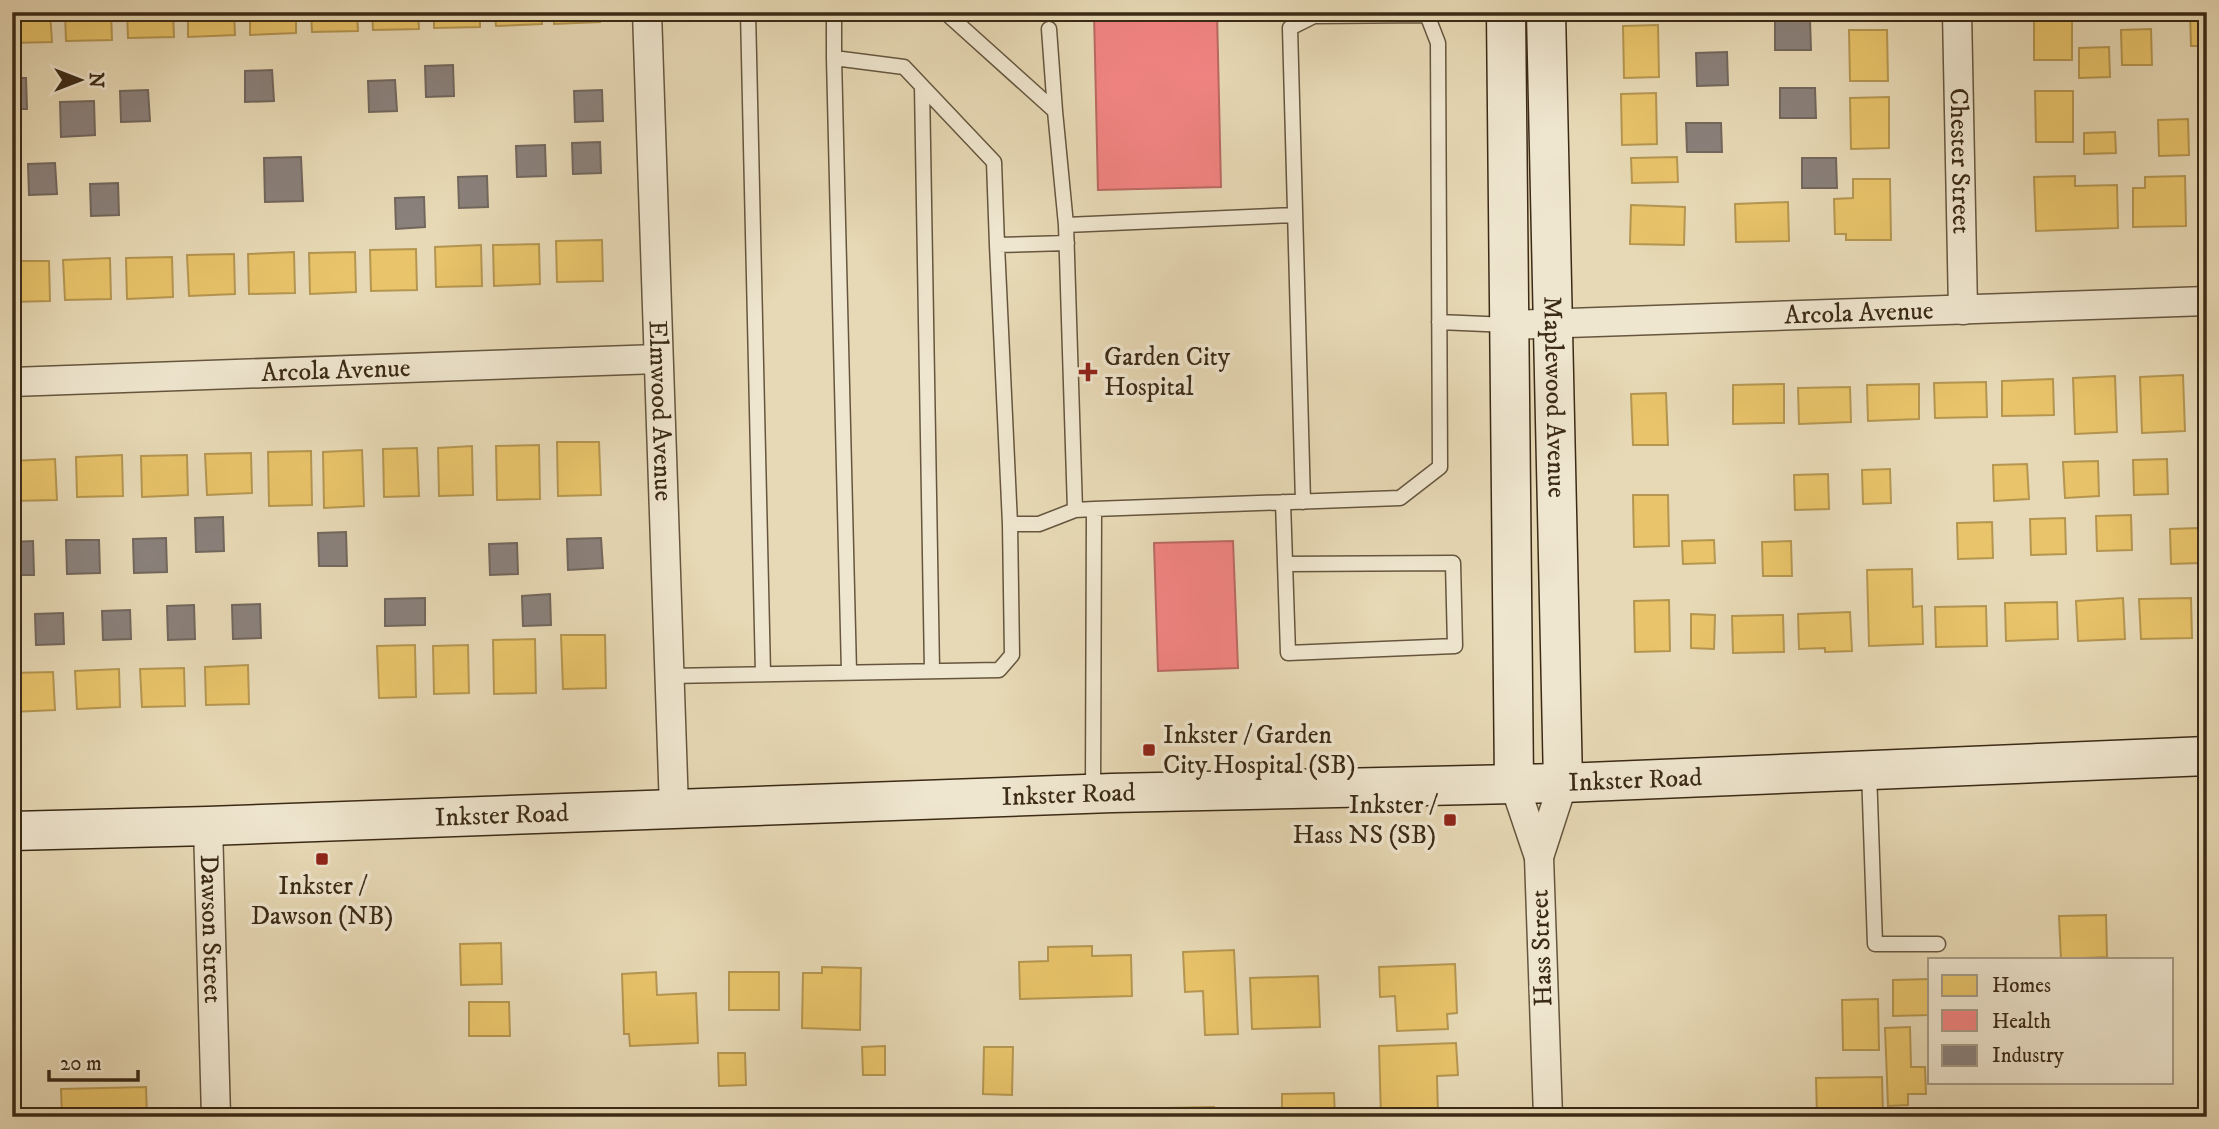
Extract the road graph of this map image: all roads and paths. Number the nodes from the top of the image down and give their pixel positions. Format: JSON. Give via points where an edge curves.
{"nodes":[{"id":1,"x":646,"y":12,"type":"edge"},
{"id":2,"x":748,"y":12,"type":"edge"},
{"id":3,"x":834,"y":12,"type":"edge"},
{"id":4,"x":945,"y":12,"type":"edge"},
{"id":5,"x":1506,"y":12,"type":"edge"},
{"id":6,"x":1546,"y":12,"type":"edge"},
{"id":7,"x":1957,"y":12,"type":"edge"},
{"id":8,"x":1426,"y":14,"type":"edge"},
{"id":9,"x":1049,"y":29,"type":"dead end"},
{"id":10,"x":834,"y":58,"type":"junction"},
{"id":11,"x":922,"y":86,"type":"junction"},
{"id":12,"x":1055,"y":111,"type":"junction"},
{"id":13,"x":1295,"y":215,"type":"junction"},
{"id":14,"x":1066,"y":225,"type":"junction"},
{"id":15,"x":1066,"y":243,"type":"junction"},
{"id":16,"x":997,"y":245,"type":"junction"},
{"id":17,"x":2207,"y":301,"type":"edge"},
{"id":18,"x":1963,"y":310,"type":"junction"},
{"id":19,"x":1439,"y":322,"type":"junction"},
{"id":20,"x":1553,"y":323,"type":"junction"},
{"id":21,"x":1510,"y":325,"type":"junction"},
{"id":22,"x":658,"y":359,"type":"junction"},
{"id":23,"x":12,"y":382,"type":"edge"},
{"id":24,"x":1283,"y":502,"type":"junction"},
{"id":25,"x":1303,"y":502,"type":"junction"},
{"id":26,"x":1094,"y":509,"type":"junction"},
{"id":27,"x":1075,"y":510,"type":"junction"},
{"id":28,"x":1010,"y":524,"type":"junction"},
{"id":29,"x":1285,"y":564,"type":"junction"},
{"id":30,"x":932,"y":671,"type":"junction"},
{"id":31,"x":849,"y":673,"type":"junction"},
{"id":32,"x":763,"y":674,"type":"junction"},
{"id":33,"x":669,"y":676,"type":"junction"},
{"id":34,"x":2207,"y":756,"type":"edge"},
{"id":35,"x":1869,"y":770,"type":"junction"},
{"id":36,"x":1514,"y":782,"type":"junction"},
{"id":37,"x":1563,"y":783,"type":"junction"},
{"id":38,"x":1093,"y":794,"type":"junction"},
{"id":39,"x":674,"y":809,"type":"junction"},
{"id":40,"x":208,"y":826,"type":"junction"},
{"id":41,"x":12,"y":831,"type":"edge"},
{"id":42,"x":1539,"y":857,"type":"junction"},
{"id":43,"x":1938,"y":944,"type":"dead end"},
{"id":44,"x":215,"y":1117,"type":"edge"},
{"id":45,"x":1548,"y":1117,"type":"edge"}],
"edges":[{"from":1,"to":22,"type":"street","name":"Elmwood Avenue"},
{"from":2,"to":32,"type":"lane"},
{"from":3,"to":10,"type":"lane"},
{"from":4,"to":12,"type":"lane"},
{"from":5,"to":21,"type":"main road","name":"Maplewood Avenue"},
{"from":6,"to":20,"type":"main road","name":"Maplewood Avenue"},
{"from":7,"to":18,"type":"street","name":"Chester Street"},
{"from":8,"to":13,"type":"lane","via":[[1314,16],[1290,28]]},
{"from":8,"to":19,"type":"lane","via":[[1438,43]]},
{"from":9,"to":12,"type":"lane"},
{"from":10,"to":11,"type":"lane","via":[[904,67]]},
{"from":10,"to":31,"type":"lane"},
{"from":11,"to":16,"type":"lane","via":[[994,162]]},
{"from":11,"to":30,"type":"lane"},
{"from":12,"to":14,"type":"lane"},
{"from":13,"to":14,"type":"lane"},
{"from":13,"to":25,"type":"lane"},
{"from":14,"to":15,"type":"lane"},
{"from":15,"to":16,"type":"lane"},
{"from":15,"to":27,"type":"lane"},
{"from":16,"to":28,"type":"lane"},
{"from":17,"to":18,"type":"street","name":"Arcola Avenue"},
{"from":18,"to":20,"type":"street","name":"Arcola Avenue"},
{"from":19,"to":21,"type":"lane"},
{"from":19,"to":25,"type":"lane","via":[[1440,467],[1400,498]]},
{"from":20,"to":21,"type":"street","name":"Arcola Avenue"},
{"from":20,"to":37,"type":"main road","name":"Maplewood Avenue"},
{"from":21,"to":36,"type":"main road","name":"Maplewood Avenue"},
{"from":22,"to":23,"type":"street","name":"Arcola Avenue"},
{"from":22,"to":33,"type":"street","name":"Elmwood Avenue"},
{"from":24,"to":25,"type":"lane"},
{"from":24,"to":26,"type":"lane"},
{"from":24,"to":29,"type":"lane"},
{"from":26,"to":27,"type":"lane"},
{"from":26,"to":38,"type":"lane"},
{"from":27,"to":28,"type":"lane","via":[[1039,524]]},
{"from":28,"to":30,"type":"lane","via":[[1012,655],[999,670]]},
{"from":29,"to":29,"type":"lane","via":[[1288,653],[1455,646],[1453,563]]},
{"from":30,"to":31,"type":"lane"},
{"from":31,"to":32,"type":"lane"},
{"from":32,"to":33,"type":"lane"},
{"from":33,"to":39,"type":"street","name":"Elmwood Avenue"},
{"from":34,"to":35,"type":"main road","name":"Inkster Road"},
{"from":35,"to":37,"type":"main road","name":"Inkster Road"},
{"from":35,"to":43,"type":"lane","via":[[1875,944]]},
{"from":36,"to":37,"type":"main road","name":"Inkster Road"},
{"from":36,"to":38,"type":"main road","name":"Inkster Road"},
{"from":36,"to":42,"type":"street"},
{"from":37,"to":42,"type":"street","name":"Hass Street"},
{"from":38,"to":39,"type":"main road","name":"Inkster Road"},
{"from":39,"to":40,"type":"main road","name":"Inkster Road"},
{"from":40,"to":41,"type":"main road","name":"Inkster Road"},
{"from":40,"to":44,"type":"street","name":"Dawson Street"},
{"from":42,"to":45,"type":"street","name":"Hass Street"}]}
